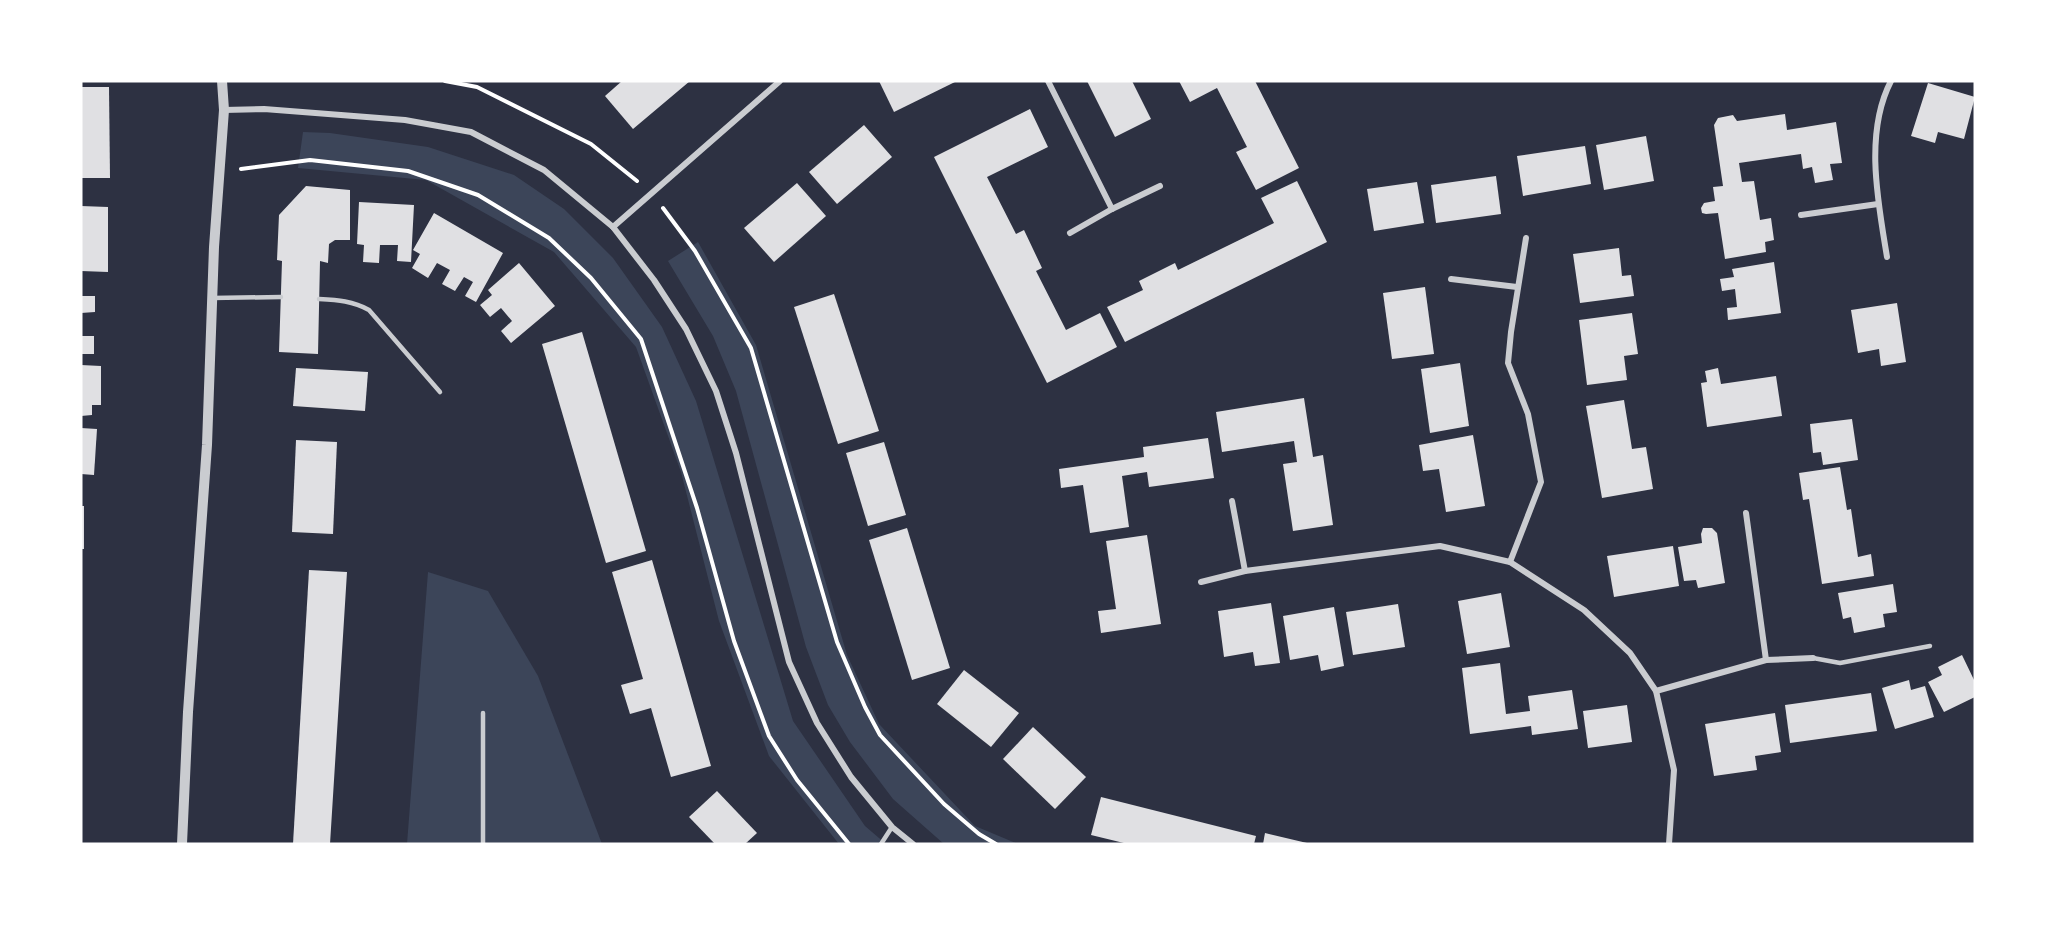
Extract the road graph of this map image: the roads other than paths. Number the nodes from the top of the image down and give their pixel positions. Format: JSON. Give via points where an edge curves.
{"nodes":[{"id":1,"x":222,"y":81,"type":"edge"},
{"id":2,"x":780,"y":81,"type":"edge"},
{"id":3,"x":1048,"y":81,"type":"edge"},
{"id":4,"x":1891,"y":81,"type":"edge"},
{"id":5,"x":224,"y":110,"type":"junction"},
{"id":6,"x":1160,"y":186,"type":"dead end"},
{"id":7,"x":1878,"y":204,"type":"junction"},
{"id":8,"x":1112,"y":209,"type":"junction"},
{"id":9,"x":1801,"y":215,"type":"dead end"},
{"id":10,"x":613,"y":226,"type":"junction"},
{"id":11,"x":1070,"y":233,"type":"dead end"},
{"id":12,"x":1526,"y":237,"type":"dead end"},
{"id":13,"x":1887,"y":257,"type":"dead end"},
{"id":14,"x":1451,"y":279,"type":"dead end"},
{"id":15,"x":1517,"y":287,"type":"junction"},
{"id":16,"x":280,"y":297,"type":"dead end"},
{"id":17,"x":212,"y":298,"type":"junction"},
{"id":18,"x":319,"y":299,"type":"dead end"},
{"id":19,"x":440,"y":392,"type":"dead end"},
{"id":20,"x":1232,"y":501,"type":"dead end"},
{"id":21,"x":1746,"y":513,"type":"dead end"},
{"id":22,"x":1510,"y":562,"type":"junction"},
{"id":23,"x":1245,"y":571,"type":"junction"},
{"id":24,"x":1200,"y":582,"type":"dead end"},
{"id":25,"x":1930,"y":646,"type":"dead end"},
{"id":26,"x":1813,"y":658,"type":"joint"},
{"id":27,"x":1766,"y":660,"type":"junction"},
{"id":28,"x":1656,"y":691,"type":"junction"},
{"id":29,"x":483,"y":713,"type":"dead end"},
{"id":30,"x":892,"y":827,"type":"junction"},
{"id":31,"x":182,"y":844,"type":"edge"},
{"id":32,"x":483,"y":844,"type":"edge"},
{"id":33,"x":881,"y":844,"type":"edge"},
{"id":34,"x":913,"y":844,"type":"edge"},
{"id":35,"x":1669,"y":844,"type":"edge"}],
"edges":[{"from":1,"to":5,"type":"street"},
{"from":2,"to":10,"type":"street"},
{"from":3,"to":8,"type":"street"},
{"from":4,"to":7,"type":"street","via":[[1875,130]]},
{"from":5,"to":10,"type":"street","via":[[264,109],[405,120],[471,132],[544,170]]},
{"from":5,"to":17,"type":"street"},
{"from":6,"to":8,"type":"street"},
{"from":7,"to":9,"type":"street"},
{"from":7,"to":13,"type":"street"},
{"from":8,"to":11,"type":"street"},
{"from":10,"to":30,"type":"street","via":[[686,329],[716,391],[736,453],[789,662],[817,723],[851,777]]},
{"from":12,"to":15,"type":"street"},
{"from":14,"to":15,"type":"street"},
{"from":15,"to":22,"type":"street","via":[[1508,363],[1528,414],[1540,482]]},
{"from":16,"to":17,"type":"lane"},
{"from":17,"to":31,"type":"street","via":[[207,445]]},
{"from":18,"to":19,"type":"lane","via":[[358,303],[369,310]]},
{"from":20,"to":23,"type":"street"},
{"from":21,"to":27,"type":"street"},
{"from":22,"to":23,"type":"street","via":[[1440,546]]},
{"from":22,"to":28,"type":"street","via":[[1584,610],[1630,653]]},
{"from":23,"to":24,"type":"street"},
{"from":25,"to":26,"type":"lane","via":[[1840,663]]},
{"from":26,"to":27,"type":"street"},
{"from":27,"to":28,"type":"street"},
{"from":28,"to":35,"type":"street","via":[[1674,770]]},
{"from":29,"to":32,"type":"lane"},
{"from":30,"to":33,"type":"lane"},
{"from":30,"to":34,"type":"street"}]}
